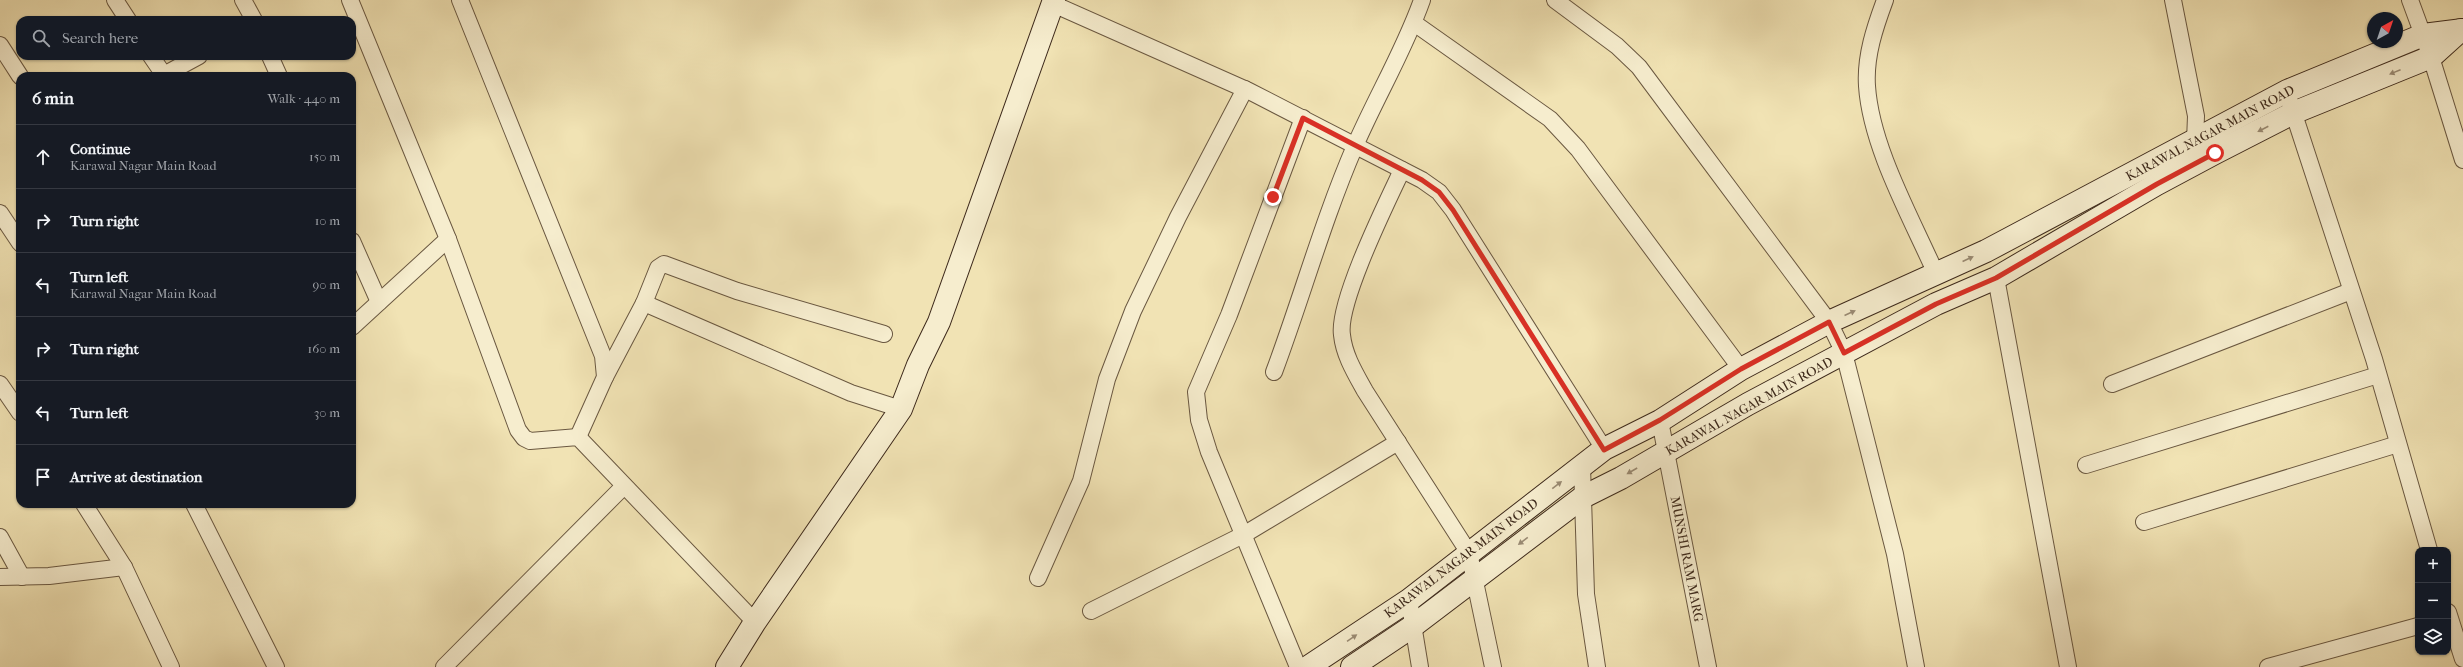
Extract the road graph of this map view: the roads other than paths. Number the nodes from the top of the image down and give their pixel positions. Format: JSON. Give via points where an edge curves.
{"nodes":[{"id":1,"x":115,"y":0,"type":"edge"},
{"id":2,"x":243,"y":0,"type":"edge"},
{"id":3,"x":350,"y":0,"type":"edge"},
{"id":4,"x":460,"y":0,"type":"edge"},
{"id":5,"x":1422,"y":0,"type":"edge"},
{"id":6,"x":1555,"y":0,"type":"edge"},
{"id":7,"x":1885,"y":0,"type":"edge"},
{"id":8,"x":2173,"y":0,"type":"edge"},
{"id":9,"x":2410,"y":0,"type":"edge"},
{"id":10,"x":1053,"y":2,"type":"edge"},
{"id":11,"x":125,"y":16,"type":"edge"},
{"id":12,"x":252,"y":16,"type":"edge"},
{"id":13,"x":1414,"y":24,"type":"junction"},
{"id":14,"x":2462,"y":30,"type":"edge"},
{"id":15,"x":2423,"y":35,"type":"junction"},
{"id":16,"x":0,"y":45,"type":"edge"},
{"id":17,"x":2431,"y":57,"type":"junction"},
{"id":18,"x":154,"y":60,"type":"edge"},
{"id":19,"x":191,"y":60,"type":"edge"},
{"id":20,"x":272,"y":60,"type":"edge"},
{"id":21,"x":17,"y":72,"type":"edge"},
{"id":22,"x":161,"y":72,"type":"edge"},
{"id":23,"x":169,"y":72,"type":"edge"},
{"id":24,"x":277,"y":72,"type":"edge"},
{"id":25,"x":1245,"y":89,"type":"junction"},
{"id":26,"x":2287,"y":91,"type":"junction"},
{"id":27,"x":2293,"y":113,"type":"junction"},
{"id":28,"x":1303,"y":118,"type":"junction"},
{"id":29,"x":2195,"y":140,"type":"junction"},
{"id":30,"x":1355,"y":146,"type":"junction"},
{"id":31,"x":2463,"y":160,"type":"edge"},
{"id":32,"x":1402,"y":170,"type":"junction"},
{"id":33,"x":0,"y":213,"type":"edge"},
{"id":34,"x":16,"y":237,"type":"edge"},
{"id":35,"x":448,"y":239,"type":"junction"},
{"id":36,"x":356,"y":250,"type":"edge"},
{"id":37,"x":1936,"y":274,"type":"junction"},
{"id":38,"x":1996,"y":278,"type":"junction"},
{"id":39,"x":2351,"y":291,"type":"junction"},
{"id":40,"x":379,"y":302,"type":"junction"},
{"id":41,"x":644,"y":303,"type":"junction"},
{"id":42,"x":1829,"y":322,"type":"junction"},
{"id":43,"x":356,"y":323,"type":"edge"},
{"id":44,"x":884,"y":334,"type":"dead end"},
{"id":45,"x":1844,"y":353,"type":"junction"},
{"id":46,"x":1741,"y":369,"type":"junction"},
{"id":47,"x":1274,"y":372,"type":"dead end"},
{"id":48,"x":2378,"y":375,"type":"junction"},
{"id":49,"x":605,"y":377,"type":"junction"},
{"id":50,"x":0,"y":384,"type":"edge"},
{"id":51,"x":2112,"y":384,"type":"dead end"},
{"id":52,"x":16,"y":407,"type":"edge"},
{"id":53,"x":902,"y":408,"type":"junction"},
{"id":54,"x":1660,"y":420,"type":"junction"},
{"id":55,"x":578,"y":437,"type":"junction"},
{"id":56,"x":1398,"y":442,"type":"junction"},
{"id":57,"x":2398,"y":444,"type":"junction"},
{"id":58,"x":1604,"y":450,"type":"junction"},
{"id":59,"x":1666,"y":452,"type":"junction"},
{"id":60,"x":2086,"y":465,"type":"dead end"},
{"id":61,"x":1582,"y":466,"type":"junction"},
{"id":62,"x":624,"y":486,"type":"junction"},
{"id":63,"x":1583,"y":497,"type":"junction"},
{"id":64,"x":87,"y":508,"type":"edge"},
{"id":65,"x":196,"y":508,"type":"edge"},
{"id":66,"x":2144,"y":522,"type":"dead end"},
{"id":67,"x":1245,"y":534,"type":"junction"},
{"id":68,"x":0,"y":538,"type":"edge"},
{"id":69,"x":2428,"y":547,"type":"edge"},
{"id":70,"x":1469,"y":553,"type":"junction"},
{"id":71,"x":124,"y":567,"type":"junction"},
{"id":72,"x":0,"y":577,"type":"edge"},
{"id":73,"x":22,"y":577,"type":"junction"},
{"id":74,"x":1038,"y":578,"type":"dead end"},
{"id":75,"x":1474,"y":578,"type":"junction"},
{"id":76,"x":1409,"y":600,"type":"junction"},
{"id":77,"x":1091,"y":611,"type":"dead end"},
{"id":78,"x":2450,"y":619,"type":"edge"},
{"id":79,"x":755,"y":622,"type":"junction"},
{"id":80,"x":1413,"y":626,"type":"junction"},
{"id":81,"x":2415,"y":627,"type":"edge"},
{"id":82,"x":2463,"y":659,"type":"edge"},
{"id":83,"x":1329,"y":661,"type":"edge"},
{"id":84,"x":171,"y":667,"type":"edge"},
{"id":85,"x":276,"y":667,"type":"edge"},
{"id":86,"x":444,"y":667,"type":"edge"},
{"id":87,"x":726,"y":667,"type":"edge"},
{"id":88,"x":1298,"y":667,"type":"edge"},
{"id":89,"x":1308,"y":667,"type":"edge"},
{"id":90,"x":1352,"y":667,"type":"edge"},
{"id":91,"x":1420,"y":667,"type":"edge"},
{"id":92,"x":1493,"y":667,"type":"edge"},
{"id":93,"x":1597,"y":667,"type":"edge"},
{"id":94,"x":1708,"y":667,"type":"edge"},
{"id":95,"x":1916,"y":667,"type":"edge"},
{"id":96,"x":2068,"y":667,"type":"edge"},
{"id":97,"x":2268,"y":667,"type":"edge"}],
"edges":[{"from":1,"to":11,"type":"street"},
{"from":2,"to":12,"type":"street"},
{"from":3,"to":35,"type":"street"},
{"from":4,"to":49,"type":"street","via":[[603,356]]},
{"from":5,"to":13,"type":"street"},
{"from":6,"to":42,"type":"street","via":[[1617,46],[1639,67]]},
{"from":7,"to":37,"type":"street","via":[[1871,38],[1867,85],[1873,128]]},
{"from":8,"to":29,"type":"street","via":[[2196,116]]},
{"from":9,"to":15,"type":"street"},
{"from":10,"to":25,"type":"street"},
{"from":10,"to":53,"type":"street","via":[[939,322],[918,365]]},
{"from":13,"to":30,"type":"street"},
{"from":13,"to":46,"type":"street","via":[[1558,127],[1578,149]]},
{"from":14,"to":15,"type":"street","name":"KARAWAL NAGAR MAIN ROAD"},
{"from":14,"to":17,"type":"street","name":"KARAWAL NAGAR MAIN ROAD"},
{"from":15,"to":17,"type":"street"},
{"from":15,"to":26,"type":"street","name":"KARAWAL NAGAR MAIN ROAD"},
{"from":16,"to":21,"type":"street"},
{"from":17,"to":27,"type":"street","name":"KARAWAL NAGAR MAIN ROAD","one_way":true},
{"from":17,"to":31,"type":"street"},
{"from":18,"to":22,"type":"street"},
{"from":19,"to":23,"type":"street"},
{"from":20,"to":24,"type":"street"},
{"from":25,"to":28,"type":"street"},
{"from":25,"to":74,"type":"street","via":[[1133,311],[1107,380],[1081,481]]},
{"from":26,"to":27,"type":"street"},
{"from":26,"to":29,"type":"street","name":"KARAWAL NAGAR MAIN ROAD"},
{"from":27,"to":38,"type":"street","name":"KARAWAL NAGAR MAIN ROAD","one_way":true,"via":[[2157,184]]},
{"from":27,"to":39,"type":"street"},
{"from":28,"to":30,"type":"street"},
{"from":28,"to":67,"type":"street","via":[[1228,316],[1196,392],[1199,420],[1209,452]]},
{"from":37,"to":29,"type":"street","name":"KARAWAL NAGAR MAIN ROAD","one_way":true,"via":[[1986,251]]},
{"from":30,"to":32,"type":"street"},
{"from":30,"to":47,"type":"street","via":[[1330,209]]},
{"from":32,"to":56,"type":"street","via":[[1344,310],[1342,334],[1351,366]]},
{"from":32,"to":58,"type":"street","via":[[1439,192],[1453,210]]},
{"from":33,"to":34,"type":"street"},
{"from":35,"to":40,"type":"street"},
{"from":35,"to":55,"type":"street","via":[[518,430],[530,441]]},
{"from":36,"to":40,"type":"street"},
{"from":42,"to":37,"type":"street","name":"KARAWAL NAGAR MAIN ROAD","one_way":true},
{"from":38,"to":45,"type":"street","name":"KARAWAL NAGAR MAIN ROAD","via":[[1936,304]]},
{"from":38,"to":96,"type":"street"},
{"from":39,"to":48,"type":"street"},
{"from":39,"to":51,"type":"street"},
{"from":40,"to":43,"type":"street"},
{"from":41,"to":44,"type":"street","via":[[658,268],[664,264],[738,291]]},
{"from":41,"to":49,"type":"street"},
{"from":41,"to":53,"type":"street","via":[[851,393]]},
{"from":42,"to":45,"type":"street"},
{"from":42,"to":46,"type":"street","name":"KARAWAL NAGAR MAIN ROAD"},
{"from":45,"to":59,"type":"street","name":"KARAWAL NAGAR MAIN ROAD","via":[[1748,404]]},
{"from":45,"to":95,"type":"street","via":[[1895,554]]},
{"from":46,"to":54,"type":"street","name":"KARAWAL NAGAR MAIN ROAD"},
{"from":48,"to":57,"type":"street"},
{"from":48,"to":60,"type":"street"},
{"from":49,"to":55,"type":"street"},
{"from":50,"to":52,"type":"street"},
{"from":53,"to":79,"type":"street"},
{"from":54,"to":58,"type":"street","name":"KARAWAL NAGAR MAIN ROAD"},
{"from":54,"to":59,"type":"street","name":"MUNSHI RAM MARG"},
{"from":55,"to":62,"type":"street"},
{"from":56,"to":67,"type":"street"},
{"from":56,"to":70,"type":"street"},
{"from":57,"to":66,"type":"street"},
{"from":57,"to":69,"type":"street"},
{"from":58,"to":61,"type":"street","name":"KARAWAL NAGAR MAIN ROAD"},
{"from":59,"to":63,"type":"street","name":"KARAWAL NAGAR MAIN ROAD","one_way":true},
{"from":59,"to":94,"type":"street","name":"MUNSHI RAM MARG"},
{"from":61,"to":63,"type":"street"},
{"from":70,"to":61,"type":"street","name":"KARAWAL NAGAR MAIN ROAD","one_way":true},
{"from":62,"to":79,"type":"street"},
{"from":62,"to":86,"type":"street"},
{"from":63,"to":75,"type":"street","name":"KARAWAL NAGAR MAIN ROAD","one_way":true},
{"from":63,"to":93,"type":"street","via":[[1586,594]]},
{"from":64,"to":71,"type":"street"},
{"from":65,"to":85,"type":"street"},
{"from":67,"to":77,"type":"street"},
{"from":67,"to":88,"type":"street"},
{"from":68,"to":73,"type":"street"},
{"from":70,"to":75,"type":"street"},
{"from":70,"to":76,"type":"street","name":"KARAWAL NAGAR MAIN ROAD"},
{"from":71,"to":73,"type":"street"},
{"from":71,"to":84,"type":"street"},
{"from":72,"to":73,"type":"street"},
{"from":75,"to":80,"type":"street","name":"KARAWAL NAGAR MAIN ROAD"},
{"from":75,"to":92,"type":"street"},
{"from":76,"to":80,"type":"street"},
{"from":83,"to":76,"type":"street","name":"KARAWAL NAGAR MAIN ROAD","one_way":true},
{"from":78,"to":82,"type":"street"},
{"from":79,"to":87,"type":"street"},
{"from":80,"to":90,"type":"street","name":"KARAWAL NAGAR MAIN ROAD"},
{"from":80,"to":91,"type":"street"},
{"from":81,"to":97,"type":"street"},
{"from":83,"to":89,"type":"street","name":"KARAWAL NAGAR MAIN ROAD"}]}
